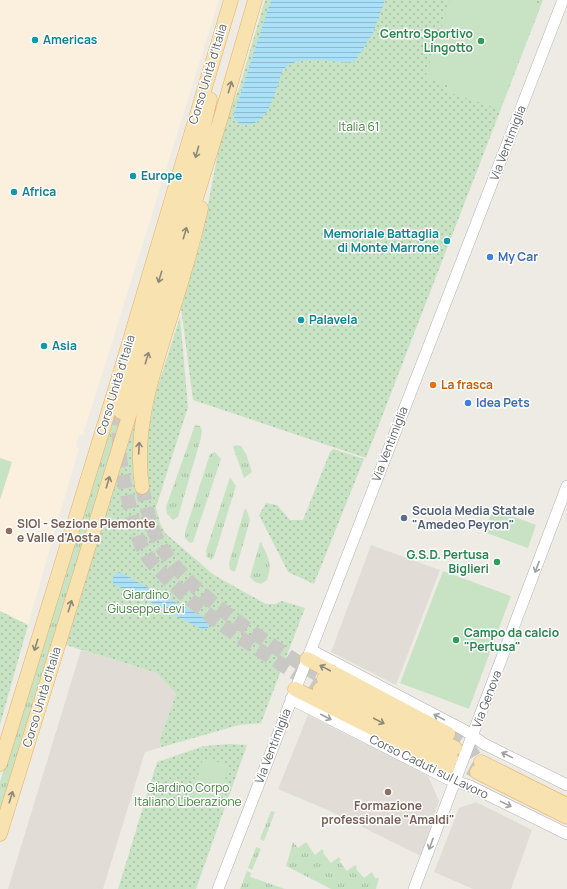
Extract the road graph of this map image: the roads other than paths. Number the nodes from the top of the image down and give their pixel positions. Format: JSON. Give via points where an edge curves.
{"nodes":[{"id":1,"x":255,"y":0,"type":"edge"},
{"id":2,"x":563,"y":0,"type":"edge"},
{"id":3,"x":230,"y":2,"type":"edge"},
{"id":4,"x":219,"y":124,"type":"junction"},
{"id":5,"x":121,"y":412,"type":"tunnel mouth"},
{"id":6,"x":567,"y":486,"type":"edge"},
{"id":7,"x":142,"y":487,"type":"tunnel mouth"},
{"id":8,"x":309,"y":654,"type":"junction"},
{"id":9,"x":322,"y":684,"type":"tunnel mouth"},
{"id":10,"x":293,"y":694,"type":"junction"},
{"id":11,"x":448,"y":734,"type":"tunnel mouth"},
{"id":12,"x":472,"y":737,"type":"junction"},
{"id":13,"x":0,"y":764,"type":"edge"},
{"id":14,"x":456,"y":782,"type":"junction"},
{"id":15,"x":567,"y":785,"type":"edge"},
{"id":16,"x":567,"y":805,"type":"edge"},
{"id":17,"x":567,"y":817,"type":"edge"},
{"id":18,"x":0,"y":834,"type":"edge"},
{"id":19,"x":567,"y":834,"type":"edge"},
{"id":20,"x":218,"y":889,"type":"edge"},
{"id":21,"x":414,"y":889,"type":"edge"}],
"edges":[{"from":4,"to":1,"type":"main road","name":"Corso Unità d'Italia","one_way":true},
{"from":2,"to":8,"type":"street","name":"Via Ventimiglia"},
{"from":3,"to":5,"type":"main road","name":"Corso Unità d'Italia","one_way":true,"via":[[202,134],[127,384]]},
{"from":3,"to":13,"type":"main road","name":"Corso Unità d'Italia","one_way":true,"via":[[115,390]]},
{"from":7,"to":4,"type":"main road","name":"Corso Unità d'Italia","one_way":true,"via":[[139,457],[145,407],[194,243]]},
{"from":18,"to":4,"type":"main road","name":"Corso Unità d'Italia","one_way":true},
{"from":6,"to":12,"type":"street","name":"Via Genova","one_way":true},
{"from":8,"to":10,"type":"street","name":"Via Ventimiglia"},
{"from":11,"to":8,"type":"main road","one_way":true},
{"from":12,"to":8,"type":"street","one_way":true,"via":[[464,730]]},
{"from":9,"to":10,"type":"main road","via":[[451,757]]},
{"from":10,"to":14,"type":"street","name":"Corso Caduti sul Lavoro","one_way":true},
{"from":10,"to":20,"type":"street","name":"Via Ventimiglia"},
{"from":12,"to":14,"type":"street","name":"Via Genova"},
{"from":15,"to":12,"type":"street","one_way":true},
{"from":14,"to":19,"type":"street","name":"Corso Caduti sul Lavoro","one_way":true,"via":[[470,786]]},
{"from":14,"to":21,"type":"street","name":"Via Genova","one_way":true},
{"from":16,"to":17,"type":"main road","via":[[479,767]]}]}
